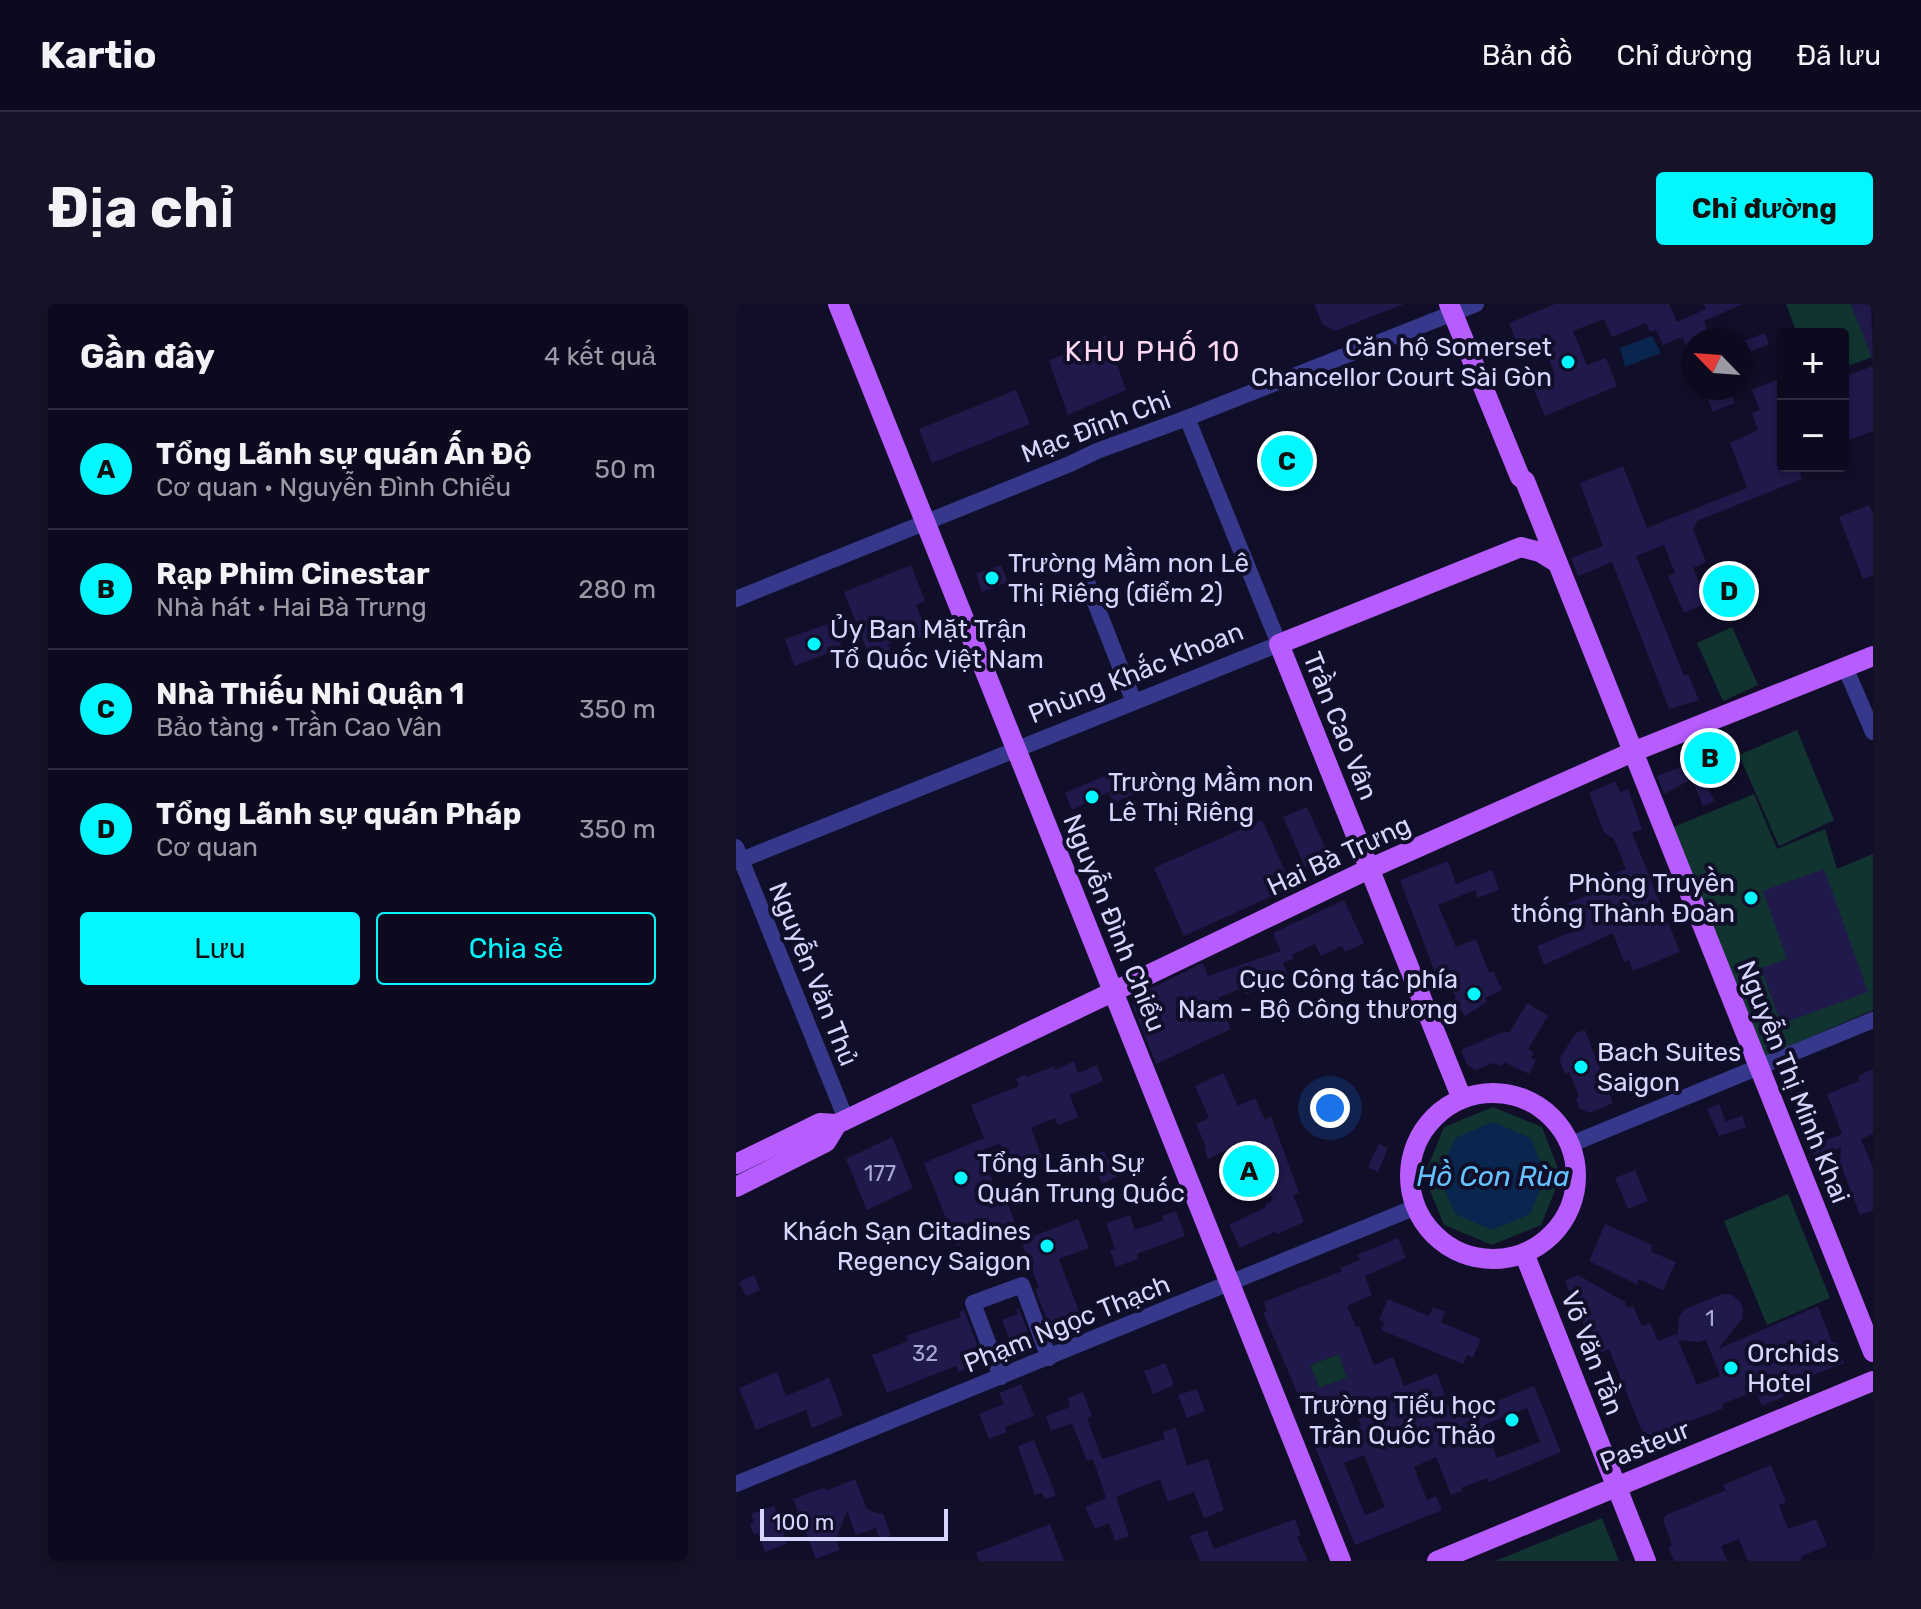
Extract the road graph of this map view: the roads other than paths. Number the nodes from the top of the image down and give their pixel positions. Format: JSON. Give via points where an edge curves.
{"nodes":[{"id":1,"x":838,"y":304,"type":"edge"},
{"id":2,"x":1476,"y":304,"type":"edge"},
{"id":3,"x":1451,"y":309,"type":"edge"},
{"id":4,"x":1187,"y":418,"type":"junction"},
{"id":5,"x":1520,"y":477,"type":"junction"},
{"id":6,"x":925,"y":521,"type":"junction"},
{"id":7,"x":1521,"y":547,"type":"junction"},
{"id":8,"x":1556,"y":562,"type":"junction"},
{"id":9,"x":1087,"y":582,"type":"dead end"},
{"id":10,"x":736,"y":599,"type":"edge"},
{"id":11,"x":1279,"y":644,"type":"junction"},
{"id":12,"x":1873,"y":656,"type":"edge"},
{"id":13,"x":1845,"y":667,"type":"junction"},
{"id":14,"x":1134,"y":702,"type":"junction"},
{"id":15,"x":1873,"y":732,"type":"edge"},
{"id":16,"x":1016,"y":750,"type":"junction"},
{"id":17,"x":1635,"y":751,"type":"junction"},
{"id":18,"x":738,"y":857,"type":"edge"},
{"id":19,"x":1369,"y":869,"type":"junction"},
{"id":20,"x":1115,"y":991,"type":"junction"},
{"id":21,"x":1873,"y":1020,"type":"edge"},
{"id":22,"x":1758,"y":1068,"type":"junction"},
{"id":23,"x":1462,"y":1099,"type":"junction"},
{"id":24,"x":832,"y":1127,"type":"junction"},
{"id":25,"x":1569,"y":1145,"type":"junction"},
{"id":26,"x":736,"y":1164,"type":"edge"},
{"id":27,"x":736,"y":1187,"type":"edge"},
{"id":28,"x":1416,"y":1207,"type":"junction"},
{"id":29,"x":1524,"y":1253,"type":"junction"},
{"id":30,"x":1231,"y":1284,"type":"junction"},
{"id":31,"x":1873,"y":1352,"type":"edge"},
{"id":32,"x":1049,"y":1358,"type":"junction"},
{"id":33,"x":1001,"y":1377,"type":"junction"},
{"id":34,"x":1873,"y":1381,"type":"edge"},
{"id":35,"x":736,"y":1484,"type":"edge"},
{"id":36,"x":1616,"y":1486,"type":"junction"},
{"id":37,"x":1341,"y":1561,"type":"edge"},
{"id":38,"x":1437,"y":1561,"type":"edge"},
{"id":39,"x":1646,"y":1561,"type":"edge"}],
"edges":[{"from":1,"to":6,"type":"main road","name":"Nguyễn Đình Chiểu"},
{"from":2,"to":3,"type":"street","name":"Mạc Đĩnh Chi"},
{"from":3,"to":4,"type":"street","name":"Mạc Đĩnh Chi"},
{"from":3,"to":5,"type":"main road","name":"Nguyễn Thị Minh Khai"},
{"from":4,"to":6,"type":"street","name":"Mạc Đĩnh Chi"},
{"from":4,"to":11,"type":"street","name":"Trần Cao Vân"},
{"from":5,"to":7,"type":"main road","name":"Nguyễn Thị Minh Khai","via":[[1516,485],[1533,530]]},
{"from":5,"to":8,"type":"main road","name":"Nguyễn Thị Minh Khai"},
{"from":6,"to":10,"type":"street","name":"Mạc Đĩnh Chi"},
{"from":6,"to":16,"type":"main road","name":"Nguyễn Đình Chiểu"},
{"from":7,"to":8,"type":"main road"},
{"from":7,"to":11,"type":"main road","name":"Phùng Khắc Khoan"},
{"from":8,"to":17,"type":"main road","name":"Nguyễn Thị Minh Khai"},
{"from":9,"to":14,"type":"street"},
{"from":11,"to":14,"type":"street","name":"Phùng Khắc Khoan"},
{"from":11,"to":19,"type":"main road","name":"Trần Cao Vân"},
{"from":12,"to":13,"type":"main road","name":"Hai Bà Trưng"},
{"from":13,"to":15,"type":"street"},
{"from":13,"to":17,"type":"main road","name":"Hai Bà Trưng"},
{"from":14,"to":16,"type":"street","name":"Phùng Khắc Khoan"},
{"from":16,"to":18,"type":"street","name":"Phùng Khắc Khoan"},
{"from":16,"to":20,"type":"main road","name":"Nguyễn Đình Chiểu"},
{"from":17,"to":19,"type":"main road","name":"Hai Bà Trưng"},
{"from":17,"to":22,"type":"main road","name":"Nguyễn Thị Minh Khai"},
{"from":18,"to":24,"type":"street","name":"Nguyễn Văn Thủ"},
{"from":19,"to":20,"type":"main road","name":"Hai Bà Trưng"},
{"from":19,"to":23,"type":"main road","name":"Trần Cao Vân"},
{"from":20,"to":24,"type":"main road","name":"Hai Bà Trưng"},
{"from":20,"to":30,"type":"main road","name":"Nguyễn Đình Chiểu"},
{"from":21,"to":22,"type":"street"},
{"from":22,"to":25,"type":"street"},
{"from":22,"to":31,"type":"main road","name":"Nguyễn Thị Minh Khai"},
{"from":23,"to":25,"type":"main road","via":[[1500,1093],[1537,1105],[1556,1122]]},
{"from":23,"to":28,"type":"main road","via":[[1431,1121],[1417,1144],[1410,1169]]},
{"from":24,"to":26,"type":"main road","name":"Hai Bà Trưng"},
{"from":24,"to":27,"type":"main road","name":"Hai Bà Trưng"},
{"from":25,"to":29,"type":"main road","via":[[1575,1170],[1569,1208],[1546,1239]]},
{"from":28,"to":29,"type":"main road","via":[[1429,1230],[1460,1253],[1499,1259]]},
{"from":28,"to":30,"type":"street","name":"Phạm Ngọc Thạch"},
{"from":29,"to":36,"type":"main road","name":"Võ Văn Tần"},
{"from":30,"to":32,"type":"street","name":"Phạm Ngọc Thạch"},
{"from":30,"to":37,"type":"main road","name":"Nguyễn Đình Chiểu"},
{"from":32,"to":33,"type":"street","name":"Phạm Ngọc Thạch"},
{"from":32,"to":33,"type":"street","via":[[1022,1285],[973,1303]]},
{"from":33,"to":35,"type":"street","name":"Phạm Ngọc Thạch"},
{"from":34,"to":36,"type":"main road","name":"Pasteur"},
{"from":36,"to":38,"type":"main road","name":"Pasteur"},
{"from":36,"to":39,"type":"main road","name":"Võ Văn Tần"}]}
